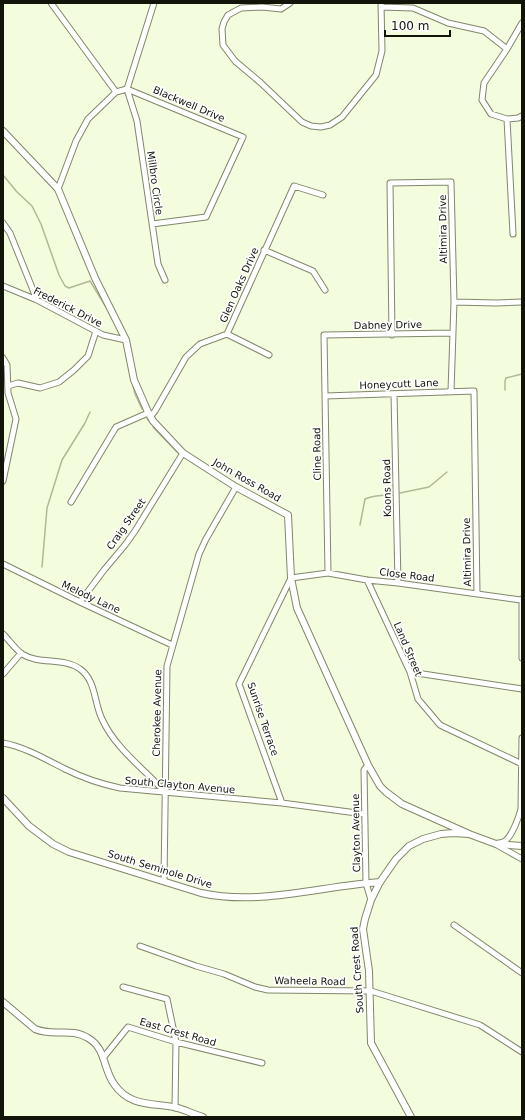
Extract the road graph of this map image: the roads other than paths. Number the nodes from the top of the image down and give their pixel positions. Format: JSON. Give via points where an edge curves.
{"nodes":[{"id":1,"x":51,"y":3,"type":"edge"},
{"id":2,"x":154,"y":3,"type":"edge"},
{"id":3,"x":290,"y":3,"type":"edge"},
{"id":4,"x":240,"y":5,"type":"edge"},
{"id":5,"x":381,"y":5,"type":"edge"},
{"id":6,"x":522,"y":22,"type":"edge"},
{"id":7,"x":507,"y":48,"type":"junction"},
{"id":8,"x":127,"y":89,"type":"junction"},
{"id":9,"x":116,"y":92,"type":"junction"},
{"id":10,"x":522,"y":116,"type":"edge"},
{"id":11,"x":507,"y":119,"type":"junction"},
{"id":12,"x":3,"y":130,"type":"edge"},
{"id":13,"x":58,"y":189,"type":"junction"},
{"id":14,"x":323,"y":195,"type":"dead end"},
{"id":15,"x":3,"y":223,"type":"edge"},
{"id":16,"x":152,"y":224,"type":"junction"},
{"id":17,"x":513,"y":234,"type":"dead end"},
{"id":18,"x":264,"y":250,"type":"junction"},
{"id":19,"x":165,"y":280,"type":"dead end"},
{"id":20,"x":3,"y":286,"type":"edge"},
{"id":21,"x":325,"y":290,"type":"dead end"},
{"id":22,"x":37,"y":300,"type":"junction"},
{"id":23,"x":454,"y":302,"type":"junction"},
{"id":24,"x":522,"y":302,"type":"edge"},
{"id":25,"x":96,"y":331,"type":"junction"},
{"id":26,"x":453,"y":333,"type":"junction"},
{"id":27,"x":227,"y":334,"type":"junction"},
{"id":28,"x":324,"y":335,"type":"joint"},
{"id":29,"x":392,"y":335,"type":"junction"},
{"id":30,"x":126,"y":340,"type":"junction"},
{"id":31,"x":269,"y":355,"type":"dead end"},
{"id":32,"x":3,"y":358,"type":"edge"},
{"id":33,"x":8,"y":386,"type":"junction"},
{"id":34,"x":451,"y":391,"type":"junction"},
{"id":35,"x":474,"y":391,"type":"joint"},
{"id":36,"x":394,"y":394,"type":"junction"},
{"id":37,"x":325,"y":396,"type":"junction"},
{"id":38,"x":150,"y":415,"type":"junction"},
{"id":39,"x":183,"y":453,"type":"junction"},
{"id":40,"x":3,"y":481,"type":"edge"},
{"id":41,"x":236,"y":487,"type":"junction"},
{"id":42,"x":71,"y":502,"type":"dead end"},
{"id":43,"x":3,"y":564,"type":"edge"},
{"id":44,"x":328,"y":573,"type":"junction"},
{"id":45,"x":290,"y":578,"type":"junction"},
{"id":46,"x":367,"y":580,"type":"junction"},
{"id":47,"x":398,"y":583,"type":"junction"},
{"id":48,"x":477,"y":594,"type":"junction"},
{"id":49,"x":521,"y":600,"type":"edge"},
{"id":50,"x":80,"y":602,"type":"junction"},
{"id":51,"x":3,"y":634,"type":"edge"},
{"id":52,"x":172,"y":645,"type":"junction"},
{"id":53,"x":21,"y":653,"type":"junction"},
{"id":54,"x":522,"y":658,"type":"edge"},
{"id":55,"x":410,"y":672,"type":"junction"},
{"id":56,"x":3,"y":674,"type":"edge"},
{"id":57,"x":522,"y":689,"type":"edge"},
{"id":58,"x":522,"y":738,"type":"edge"},
{"id":59,"x":3,"y":743,"type":"edge"},
{"id":60,"x":522,"y":764,"type":"edge"},
{"id":61,"x":368,"y":765,"type":"junction"},
{"id":62,"x":165,"y":792,"type":"junction"},
{"id":63,"x":3,"y":798,"type":"edge"},
{"id":64,"x":282,"y":803,"type":"junction"},
{"id":65,"x":364,"y":814,"type":"junction"},
{"id":66,"x":469,"y":834,"type":"junction"},
{"id":67,"x":496,"y":844,"type":"junction"},
{"id":68,"x":522,"y":846,"type":"edge"},
{"id":69,"x":522,"y":859,"type":"edge"},
{"id":70,"x":164,"y":882,"type":"junction"},
{"id":71,"x":380,"y":882,"type":"junction"},
{"id":72,"x":366,"y":883,"type":"junction"},
{"id":73,"x":371,"y":900,"type":"junction"},
{"id":74,"x":454,"y":925,"type":"dead end"},
{"id":75,"x":140,"y":946,"type":"dead end"},
{"id":76,"x":522,"y":973,"type":"edge"},
{"id":77,"x":123,"y":987,"type":"dead end"},
{"id":78,"x":371,"y":991,"type":"junction"},
{"id":79,"x":3,"y":1002,"type":"edge"},
{"id":80,"x":176,"y":1042,"type":"junction"},
{"id":81,"x":522,"y":1052,"type":"edge"},
{"id":82,"x":103,"y":1058,"type":"junction"},
{"id":83,"x":262,"y":1063,"type":"dead end"},
{"id":84,"x":175,"y":1108,"type":"junction"},
{"id":85,"x":203,"y":1117,"type":"edge"},
{"id":86,"x":411,"y":1117,"type":"edge"}],
"edges":[{"from":1,"to":9,"type":"street"},
{"from":2,"to":8,"type":"street"},
{"from":3,"to":4,"type":"street","via":[[282,9]]},
{"from":4,"to":5,"type":"street","via":[[224,22],[223,45],[235,61],[302,122],[321,127],[330,126],[342,118],[376,75],[382,51]]},
{"from":5,"to":7,"type":"street","via":[[413,8],[448,23],[484,31]]},
{"from":6,"to":7,"type":"street"},
{"from":7,"to":11,"type":"street","via":[[484,83],[482,100],[491,114]]},
{"from":8,"to":9,"type":"street"},
{"from":8,"to":16,"type":"street","name":"Millbro Circle","via":[[137,121]]},
{"from":8,"to":16,"type":"street","name":"Blackwell Drive","via":[[243,137],[206,217]]},
{"from":9,"to":13,"type":"street","via":[[82,128]]},
{"from":10,"to":11,"type":"street"},
{"from":11,"to":17,"type":"street"},
{"from":12,"to":13,"type":"street","name":"John Ross Road"},
{"from":13,"to":30,"type":"street","name":"John Ross Road","via":[[95,278]]},
{"from":14,"to":18,"type":"street","name":"Glen Oaks Drive","via":[[294,186]]},
{"from":15,"to":22,"type":"street","via":[[10,232]]},
{"from":16,"to":19,"type":"street","name":"Millbro Circle","via":[[158,264]]},
{"from":18,"to":21,"type":"street","via":[[313,271]]},
{"from":18,"to":27,"type":"street","name":"Glen Oaks Drive"},
{"from":20,"to":22,"type":"street","name":"Frederick Drive"},
{"from":22,"to":25,"type":"street","name":"Frederick Drive"},
{"from":23,"to":24,"type":"street"},
{"from":23,"to":26,"type":"street","name":"Altimira Drive"},
{"from":23,"to":29,"type":"street","name":"Altimira Drive","via":[[451,182],[390,183]]},
{"from":25,"to":30,"type":"street","name":"Frederick Drive"},
{"from":25,"to":33,"type":"street","via":[[88,356],[60,382],[40,388],[18,383]]},
{"from":26,"to":29,"type":"street","name":"Dabney Drive"},
{"from":26,"to":34,"type":"street","name":"Altimira Drive"},
{"from":27,"to":31,"type":"street"},
{"from":27,"to":38,"type":"street","name":"Glen Oaks Drive","via":[[200,344],[186,357],[155,411]]},
{"from":28,"to":29,"type":"street","name":"Dabney Drive"},
{"from":28,"to":37,"type":"street","name":"Cline Road"},
{"from":30,"to":38,"type":"street","name":"John Ross Road","via":[[134,380]]},
{"from":32,"to":33,"type":"street","via":[[7,364]]},
{"from":33,"to":40,"type":"street","via":[[16,418]]},
{"from":34,"to":35,"type":"street","name":"Honeycutt Lane"},
{"from":34,"to":36,"type":"street","name":"Honeycutt Lane"},
{"from":35,"to":48,"type":"street","name":"Altimira Drive"},
{"from":36,"to":37,"type":"street","name":"Honeycutt Lane"},
{"from":36,"to":47,"type":"street","name":"Koons Road"},
{"from":37,"to":44,"type":"street","name":"Cline Road"},
{"from":38,"to":39,"type":"street","name":"John Ross Road"},
{"from":38,"to":42,"type":"street","via":[[116,427]]},
{"from":39,"to":41,"type":"street","name":"John Ross Road"},
{"from":39,"to":50,"type":"street","name":"Craig Street","via":[[135,531]]},
{"from":41,"to":45,"type":"street","name":"John Ross Road","via":[[288,515]]},
{"from":41,"to":52,"type":"street","name":"Cherokee Avenue","via":[[199,554]]},
{"from":43,"to":50,"type":"street","name":"Melody Lane"},
{"from":44,"to":45,"type":"street","name":"Close Road"},
{"from":44,"to":46,"type":"street","name":"Close Road"},
{"from":45,"to":61,"type":"street","name":"John Ross Road","via":[[297,608]]},
{"from":45,"to":64,"type":"street","name":"Sunrise Terrace","via":[[239,684]]},
{"from":46,"to":47,"type":"street","name":"Close Road"},
{"from":46,"to":55,"type":"street","name":"Land Street"},
{"from":47,"to":48,"type":"street","name":"Close Road"},
{"from":48,"to":49,"type":"street","name":"Close Road"},
{"from":49,"to":54,"type":"street"},
{"from":50,"to":52,"type":"street","name":"Melody Lane"},
{"from":51,"to":53,"type":"street"},
{"from":52,"to":62,"type":"street","name":"Cherokee Avenue","via":[[166,680]]},
{"from":53,"to":56,"type":"street"},
{"from":53,"to":62,"type":"street","via":[[39,660],[80,669],[92,685],[101,718],[109,732]]},
{"from":55,"to":57,"type":"street"},
{"from":55,"to":60,"type":"street","name":"Land Street","via":[[418,699],[440,725]]},
{"from":58,"to":60,"type":"street"},
{"from":59,"to":62,"type":"street","name":"South Clayton Avenue","via":[[12,744],[99,783],[120,788]]},
{"from":60,"to":67,"type":"street","via":[[519,817],[505,841]]},
{"from":61,"to":65,"type":"street","name":"Clayton Avenue","via":[[364,770]]},
{"from":61,"to":66,"type":"street","name":"John Ross Road","via":[[380,786],[392,798]]},
{"from":62,"to":64,"type":"street","name":"South Clayton Avenue"},
{"from":62,"to":70,"type":"street","name":"Cherokee Avenue"},
{"from":63,"to":70,"type":"street","name":"South Seminole Drive","via":[[28,826],[53,844],[69,852]]},
{"from":64,"to":65,"type":"street","name":"South Clayton Avenue"},
{"from":65,"to":72,"type":"street","name":"Clayton Avenue"},
{"from":66,"to":67,"type":"street","name":"South Crest Road"},
{"from":66,"to":71,"type":"street","name":"South Crest Road","via":[[441,834],[417,842],[402,853]]},
{"from":67,"to":68,"type":"street","name":"South Crest Road"},
{"from":67,"to":69,"type":"street"},
{"from":70,"to":72,"type":"street","name":"South Seminole Drive","via":[[201,893],[232,897]]},
{"from":71,"to":72,"type":"street","name":"South Seminole Drive"},
{"from":71,"to":73,"type":"street","name":"South Crest Road"},
{"from":72,"to":73,"type":"street","name":"Clayton Avenue"},
{"from":73,"to":78,"type":"street","name":"South Crest Road","via":[[363,929]]},
{"from":74,"to":76,"type":"street"},
{"from":75,"to":78,"type":"street","name":"Waheela Road","via":[[268,990]]},
{"from":77,"to":80,"type":"street","via":[[167,999]]},
{"from":78,"to":81,"type":"street","name":"Waheela Road","via":[[480,1026]]},
{"from":78,"to":86,"type":"street","name":"South Crest Road","via":[[371,1043]]},
{"from":79,"to":82,"type":"street","via":[[35,1029],[48,1033],[76,1032],[86,1036],[100,1048]]},
{"from":80,"to":82,"type":"street","name":"East Crest Road","via":[[128,1027]]},
{"from":80,"to":83,"type":"street","name":"East Crest Road"},
{"from":80,"to":84,"type":"street"},
{"from":82,"to":84,"type":"street","via":[[114,1086],[131,1100]]},
{"from":84,"to":85,"type":"street"}]}
